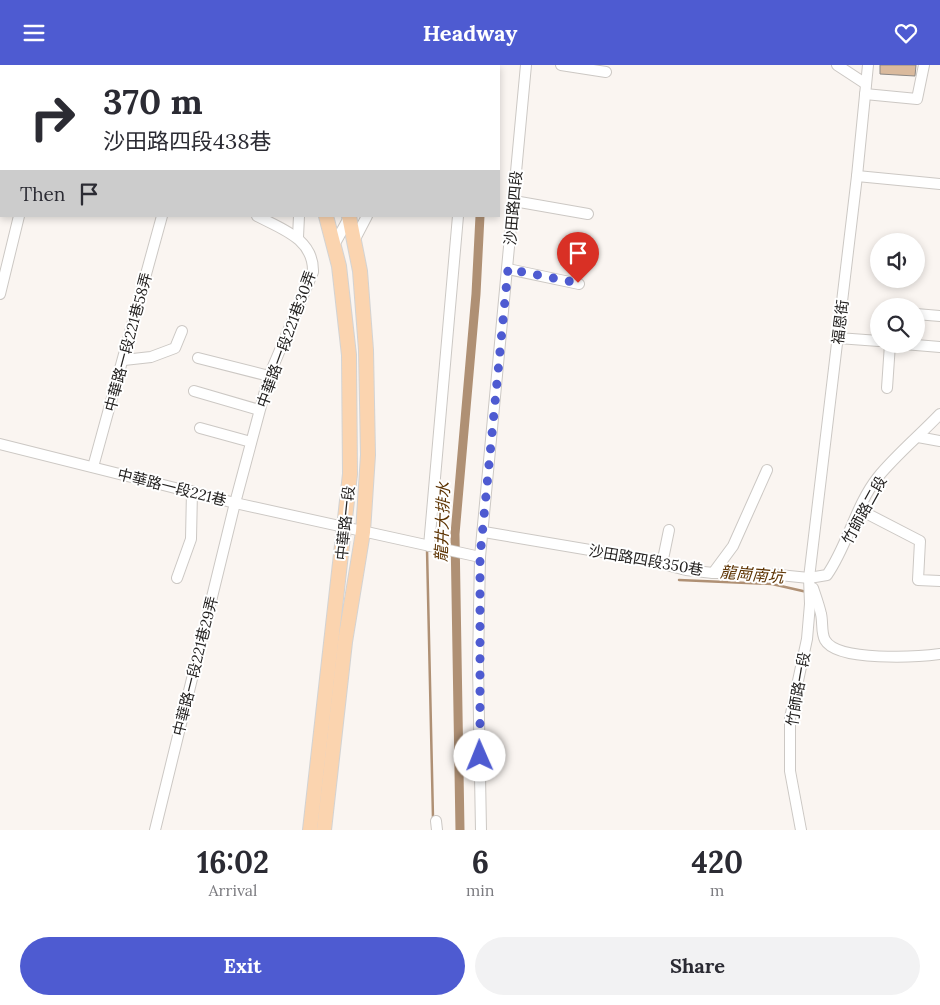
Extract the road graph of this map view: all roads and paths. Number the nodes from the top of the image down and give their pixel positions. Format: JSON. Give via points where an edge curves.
{"nodes":[{"id":1,"x":526,"y":65,"type":"edge"},
{"id":2,"x":561,"y":65,"type":"edge"},
{"id":3,"x":837,"y":65,"type":"edge"},
{"id":4,"x":868,"y":65,"type":"edge"},
{"id":5,"x":924,"y":65,"type":"edge"},
{"id":6,"x":606,"y":72,"type":"dead end"},
{"id":7,"x":866,"y":89,"type":"junction"},
{"id":8,"x":857,"y":175,"type":"junction"},
{"id":9,"x":940,"y":184,"type":"edge"},
{"id":10,"x":514,"y":201,"type":"junction"},
{"id":11,"x":588,"y":214,"type":"dead end"},
{"id":12,"x":19,"y":217,"type":"edge"},
{"id":13,"x":162,"y":217,"type":"edge"},
{"id":14,"x":259,"y":217,"type":"edge"},
{"id":15,"x":300,"y":217,"type":"edge"},
{"id":16,"x":326,"y":217,"type":"edge"},
{"id":17,"x":349,"y":217,"type":"edge"},
{"id":18,"x":366,"y":217,"type":"edge"},
{"id":19,"x":458,"y":217,"type":"edge"},
{"id":20,"x":298,"y":237,"type":"junction"},
{"id":21,"x":355,"y":239,"type":"junction"},
{"id":22,"x":334,"y":245,"type":"junction"},
{"id":23,"x":508,"y":269,"type":"junction"},
{"id":24,"x":578,"y":283,"type":"dead end"},
{"id":25,"x":0,"y":295,"type":"edge"},
{"id":26,"x":925,"y":316,"type":"edge"},
{"id":27,"x":940,"y":317,"type":"edge"},
{"id":28,"x":182,"y":331,"type":"dead end"},
{"id":29,"x":838,"y":338,"type":"junction"},
{"id":30,"x":870,"y":340,"type":"edge"},
{"id":31,"x":925,"y":346,"type":"edge"},
{"id":32,"x":940,"y":347,"type":"edge"},
{"id":33,"x":889,"y":353,"type":"edge"},
{"id":34,"x":198,"y":358,"type":"dead end"},
{"id":35,"x":124,"y":360,"type":"junction"},
{"id":36,"x":269,"y":376,"type":"junction"},
{"id":37,"x":887,"y":388,"type":"dead end"},
{"id":38,"x":194,"y":391,"type":"dead end"},
{"id":39,"x":259,"y":410,"type":"junction"},
{"id":40,"x":940,"y":414,"type":"edge"},
{"id":41,"x":200,"y":428,"type":"dead end"},
{"id":42,"x":918,"y":437,"type":"junction"},
{"id":43,"x":940,"y":441,"type":"edge"},
{"id":44,"x":251,"y":442,"type":"junction"},
{"id":45,"x":0,"y":444,"type":"edge"},
{"id":46,"x":93,"y":467,"type":"junction"},
{"id":47,"x":767,"y":470,"type":"dead end"},
{"id":48,"x":192,"y":491,"type":"junction"},
{"id":49,"x":235,"y":503,"type":"junction"},
{"id":50,"x":860,"y":510,"type":"junction"},
{"id":51,"x":345,"y":528,"type":"junction"},
{"id":52,"x":670,"y":530,"type":"dead end"},
{"id":53,"x":363,"y":532,"type":"junction"},
{"id":54,"x":484,"y":532,"type":"junction"},
{"id":55,"x":433,"y":547,"type":"junction"},
{"id":56,"x":480,"y":557,"type":"junction"},
{"id":57,"x":662,"y":564,"type":"junction"},
{"id":58,"x":713,"y":573,"type":"junction"},
{"id":59,"x":177,"y":578,"type":"dead end"},
{"id":60,"x":809,"y":578,"type":"junction"},
{"id":61,"x":940,"y":581,"type":"edge"},
{"id":62,"x":940,"y":654,"type":"edge"},
{"id":63,"x":155,"y":830,"type":"edge"},
{"id":64,"x":310,"y":830,"type":"edge"},
{"id":65,"x":324,"y":830,"type":"edge"},
{"id":66,"x":482,"y":830,"type":"edge"},
{"id":67,"x":801,"y":830,"type":"edge"}],
"edges":[{"from":1,"to":10,"type":"street","name":"沙田路四段"},
{"from":2,"to":6,"type":"street"},
{"from":3,"to":7,"type":"street"},
{"from":4,"to":7,"type":"street","name":"福恩街"},
{"from":5,"to":7,"type":"street","via":[[917,99]]},
{"from":7,"to":8,"type":"street","name":"福恩街"},
{"from":8,"to":9,"type":"street"},
{"from":8,"to":29,"type":"street","name":"福恩街"},
{"from":10,"to":11,"type":"street"},
{"from":10,"to":23,"type":"street","name":"沙田路四段"},
{"from":12,"to":25,"type":"street"},
{"from":13,"to":35,"type":"street","name":"中華路一段221巷58弄"},
{"from":14,"to":20,"type":"street"},
{"from":15,"to":20,"type":"street"},
{"from":16,"to":22,"type":"main road","name":"中華路一段"},
{"from":17,"to":21,"type":"main road","name":"中華路一段"},
{"from":17,"to":22,"type":"street"},
{"from":18,"to":21,"type":"street"},
{"from":19,"to":55,"type":"street"},
{"from":20,"to":36,"type":"street","name":"中華路一段221巷30弄","via":[[312,255],[313,272]]},
{"from":21,"to":53,"type":"main road","name":"中華路一段","via":[[360,271],[368,417]]},
{"from":22,"to":51,"type":"main road","name":"中華路一段","via":[[349,355],[350,474]]},
{"from":23,"to":24,"type":"street"},
{"from":23,"to":54,"type":"street","name":"沙田路四段"},
{"from":26,"to":27,"type":"street"},
{"from":28,"to":35,"type":"street","via":[[175,347],[151,357]]},
{"from":29,"to":30,"type":"street"},
{"from":29,"to":60,"type":"street","name":"福恩街"},
{"from":31,"to":32,"type":"street"},
{"from":33,"to":37,"type":"street"},
{"from":34,"to":36,"type":"street"},
{"from":35,"to":46,"type":"street","name":"中華路一段221巷58弄"},
{"from":36,"to":39,"type":"street","name":"中華路一段221巷30弄"},
{"from":38,"to":39,"type":"street"},
{"from":39,"to":44,"type":"street","name":"中華路一段221巷30弄"},
{"from":40,"to":42,"type":"street","name":"竹師路二段"},
{"from":41,"to":44,"type":"street"},
{"from":42,"to":43,"type":"street"},
{"from":42,"to":50,"type":"street","name":"竹師路二段","via":[[878,478]]},
{"from":44,"to":49,"type":"street","name":"中華路一段221巷30弄"},
{"from":45,"to":46,"type":"street","name":"中華路一段221巷"},
{"from":46,"to":48,"type":"street","name":"中華路一段221巷"},
{"from":47,"to":58,"type":"street","via":[[733,546]]},
{"from":48,"to":49,"type":"street","name":"中華路一段221巷"},
{"from":48,"to":59,"type":"street","via":[[191,539]]},
{"from":49,"to":51,"type":"street","name":"中華路一段221巷"},
{"from":49,"to":63,"type":"street","name":"中華路一段221巷29弄"},
{"from":50,"to":60,"type":"street","name":"竹師路二段","via":[[827,575]]},
{"from":50,"to":61,"type":"street","via":[[920,541],[918,580]]},
{"from":51,"to":53,"type":"street","name":"中華路一段221巷"},
{"from":51,"to":64,"type":"main road","name":"中華路一段"},
{"from":52,"to":57,"type":"street"},
{"from":53,"to":55,"type":"street","name":"中華路一段221巷"},
{"from":53,"to":65,"type":"main road","name":"中華路一段","via":[[345,643]]},
{"from":54,"to":56,"type":"street","name":"沙田路四段"},
{"from":54,"to":57,"type":"street","name":"沙田路四段350巷"},
{"from":55,"to":56,"type":"street","name":"中華路一段221巷"},
{"from":56,"to":66,"type":"street","name":"沙田路四段","via":[[478,664]]},
{"from":57,"to":58,"type":"street","name":"沙田路四段350巷"},
{"from":58,"to":60,"type":"street","name":"沙田路四段350巷"},
{"from":60,"to":62,"type":"street","via":[[819,605],[825,640],[831,646],[865,655],[910,658]]},
{"from":60,"to":67,"type":"street","name":"竹師路一段","via":[[807,639],[790,718],[790,771]]}]}
